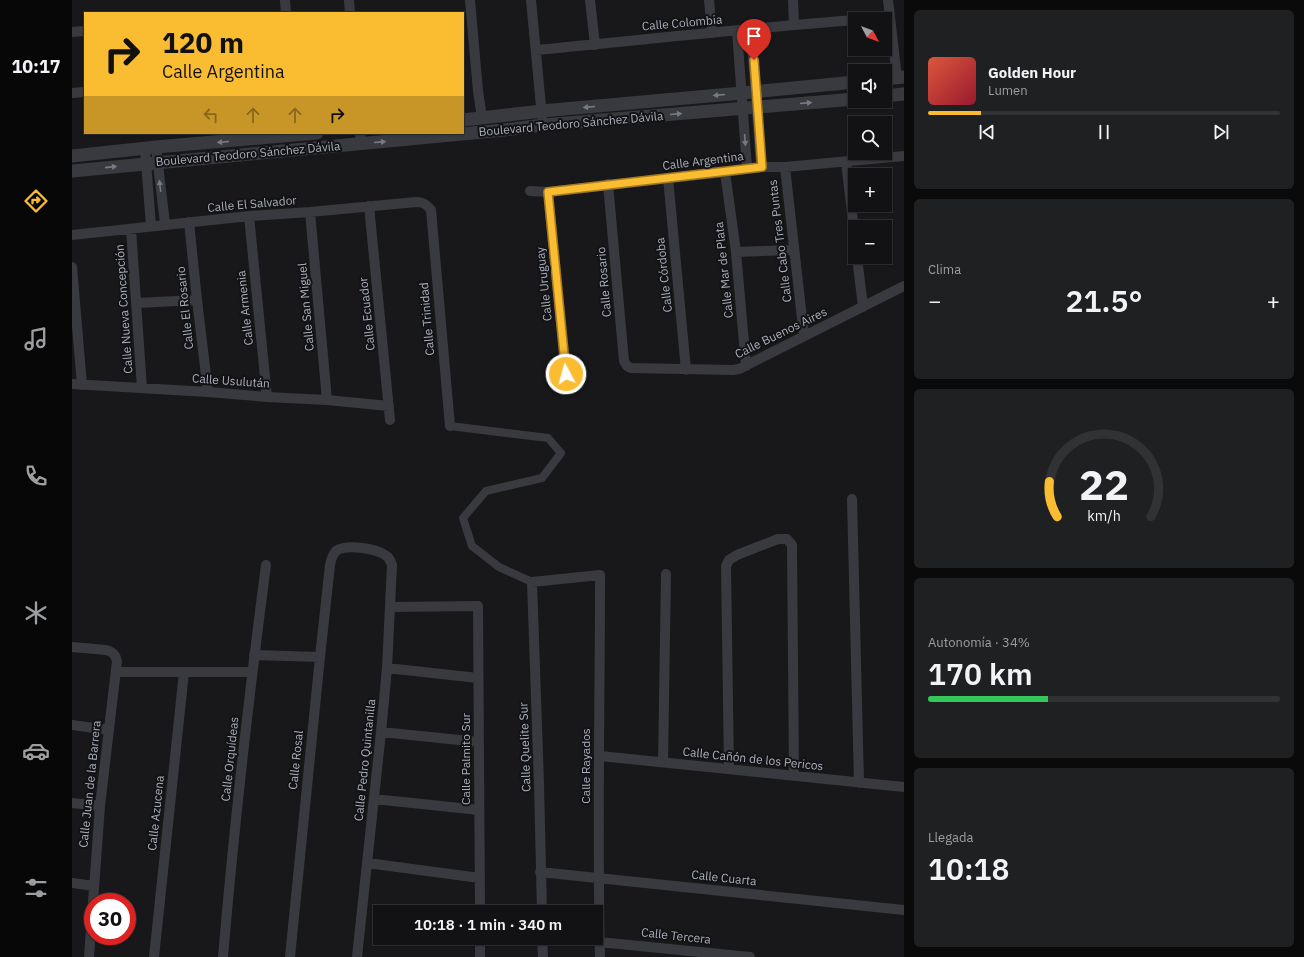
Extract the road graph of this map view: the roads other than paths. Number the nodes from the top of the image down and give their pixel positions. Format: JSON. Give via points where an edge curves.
{"nodes":[{"id":1,"x":285,"y":0,"type":"edge"},
{"id":2,"x":349,"y":0,"type":"edge"},
{"id":3,"x":470,"y":0,"type":"edge"},
{"id":4,"x":531,"y":0,"type":"edge"},
{"id":5,"x":590,"y":0,"type":"edge"},
{"id":6,"x":709,"y":0,"type":"edge"},
{"id":7,"x":793,"y":0,"type":"edge"},
{"id":8,"x":888,"y":0,"type":"edge"},
{"id":9,"x":286,"y":12,"type":"edge"},
{"id":10,"x":350,"y":12,"type":"edge"},
{"id":11,"x":889,"y":12,"type":"edge"},
{"id":12,"x":848,"y":21,"type":"edge"},
{"id":13,"x":794,"y":25,"type":"junction"},
{"id":14,"x":751,"y":30,"type":"junction"},
{"id":15,"x":84,"y":31,"type":"edge"},
{"id":16,"x":737,"y":31,"type":"junction"},
{"id":17,"x":72,"y":32,"type":"edge"},
{"id":18,"x":712,"y":33,"type":"junction"},
{"id":19,"x":595,"y":45,"type":"junction"},
{"id":20,"x":892,"y":48,"type":"edge"},
{"id":21,"x":536,"y":50,"type":"junction"},
{"id":22,"x":895,"y":78,"type":"edge"},
{"id":23,"x":848,"y":83,"type":"edge"},
{"id":24,"x":756,"y":91,"type":"junction"},
{"id":25,"x":84,"y":92,"type":"edge"},
{"id":26,"x":72,"y":93,"type":"edge"},
{"id":27,"x":742,"y":93,"type":"junction"},
{"id":28,"x":904,"y":94,"type":"edge"},
{"id":29,"x":892,"y":95,"type":"edge"},
{"id":30,"x":848,"y":100,"type":"edge"},
{"id":31,"x":758,"y":108,"type":"junction"},
{"id":32,"x":743,"y":109,"type":"junction"},
{"id":33,"x":542,"y":111,"type":"junction"},
{"id":34,"x":482,"y":118,"type":"junction"},
{"id":35,"x":464,"y":120,"type":"edge"},
{"id":36,"x":543,"y":125,"type":"junction"},
{"id":37,"x":464,"y":133,"type":"edge"},
{"id":38,"x":297,"y":134,"type":"edge"},
{"id":39,"x":440,"y":134,"type":"edge"},
{"id":40,"x":361,"y":139,"type":"edge"},
{"id":41,"x":151,"y":148,"type":"junction"},
{"id":42,"x":72,"y":156,"type":"edge"},
{"id":43,"x":904,"y":156,"type":"edge"},
{"id":44,"x":846,"y":162,"type":"junction"},
{"id":45,"x":152,"y":163,"type":"junction"},
{"id":46,"x":762,"y":167,"type":"junction"},
{"id":47,"x":785,"y":167,"type":"junction"},
{"id":48,"x":748,"y":168,"type":"junction"},
{"id":49,"x":72,"y":171,"type":"edge"},
{"id":50,"x":725,"y":172,"type":"junction"},
{"id":51,"x":668,"y":178,"type":"junction"},
{"id":52,"x":608,"y":184,"type":"junction"},
{"id":53,"x":530,"y":191,"type":"dead end"},
{"id":54,"x":548,"y":192,"type":"junction"},
{"id":55,"x":369,"y":206,"type":"junction"},
{"id":56,"x":431,"y":210,"type":"joint"},
{"id":57,"x":310,"y":212,"type":"junction"},
{"id":58,"x":249,"y":216,"type":"junction"},
{"id":59,"x":853,"y":220,"type":"edge"},
{"id":60,"x":189,"y":222,"type":"junction"},
{"id":61,"x":165,"y":224,"type":"junction"},
{"id":62,"x":151,"y":226,"type":"junction"},
{"id":63,"x":131,"y":229,"type":"junction"},
{"id":64,"x":72,"y":234,"type":"edge"},
{"id":65,"x":794,"y":250,"type":"junction"},
{"id":66,"x":736,"y":252,"type":"junction"},
{"id":67,"x":858,"y":264,"type":"edge"},
{"id":68,"x":72,"y":267,"type":"edge"},
{"id":69,"x":904,"y":286,"type":"edge"},
{"id":70,"x":197,"y":300,"type":"junction"},
{"id":71,"x":137,"y":303,"type":"junction"},
{"id":72,"x":863,"y":307,"type":"junction"},
{"id":73,"x":804,"y":336,"type":"junction"},
{"id":74,"x":746,"y":366,"type":"junction"},
{"id":75,"x":637,"y":369,"type":"joint"},
{"id":76,"x":686,"y":370,"type":"junction"},
{"id":77,"x":566,"y":374,"type":"dead end"},
{"id":78,"x":77,"y":385,"type":"edge"},
{"id":79,"x":142,"y":388,"type":"junction"},
{"id":80,"x":208,"y":392,"type":"junction"},
{"id":81,"x":267,"y":397,"type":"junction"},
{"id":82,"x":327,"y":400,"type":"junction"},
{"id":83,"x":389,"y":406,"type":"junction"},
{"id":84,"x":390,"y":420,"type":"dead end"},
{"id":85,"x":450,"y":426,"type":"joint"},
{"id":86,"x":852,"y":499,"type":"dead end"},
{"id":87,"x":266,"y":564,"type":"dead end"},
{"id":88,"x":330,"y":565,"type":"joint"},
{"id":89,"x":666,"y":574,"type":"dead end"},
{"id":90,"x":532,"y":582,"type":"junction"},
{"id":91,"x":390,"y":607,"type":"junction"},
{"id":92,"x":72,"y":647,"type":"edge"},
{"id":93,"x":254,"y":655,"type":"junction"},
{"id":94,"x":320,"y":657,"type":"junction"},
{"id":95,"x":387,"y":668,"type":"junction"},
{"id":96,"x":116,"y":672,"type":"junction"},
{"id":97,"x":184,"y":672,"type":"junction"},
{"id":98,"x":252,"y":672,"type":"junction"},
{"id":99,"x":478,"y":678,"type":"junction"},
{"id":100,"x":72,"y":726,"type":"edge"},
{"id":101,"x":108,"y":730,"type":"junction"},
{"id":102,"x":381,"y":732,"type":"junction"},
{"id":103,"x":479,"y":742,"type":"junction"},
{"id":104,"x":600,"y":756,"type":"junction"},
{"id":105,"x":663,"y":762,"type":"junction"},
{"id":106,"x":730,"y":769,"type":"junction"},
{"id":107,"x":794,"y":776,"type":"junction"},
{"id":108,"x":859,"y":783,"type":"junction"},
{"id":109,"x":904,"y":787,"type":"edge"},
{"id":110,"x":374,"y":799,"type":"junction"},
{"id":111,"x":72,"y":803,"type":"edge"},
{"id":112,"x":100,"y":806,"type":"junction"},
{"id":113,"x":478,"y":810,"type":"junction"},
{"id":114,"x":367,"y":863,"type":"junction"},
{"id":115,"x":540,"y":872,"type":"junction"},
{"id":116,"x":480,"y":878,"type":"junction"},
{"id":117,"x":598,"y":878,"type":"junction"},
{"id":118,"x":72,"y":883,"type":"edge"},
{"id":119,"x":94,"y":886,"type":"junction"},
{"id":120,"x":480,"y":905,"type":"edge"},
{"id":121,"x":542,"y":905,"type":"edge"},
{"id":122,"x":598,"y":905,"type":"edge"},
{"id":123,"x":904,"y":910,"type":"edge"},
{"id":124,"x":603,"y":943,"type":"edge"},
{"id":125,"x":480,"y":945,"type":"edge"},
{"id":126,"x":542,"y":945,"type":"edge"},
{"id":127,"x":599,"y":945,"type":"edge"},
{"id":128,"x":667,"y":953,"type":"edge"},
{"id":129,"x":734,"y":956,"type":"edge"},
{"id":130,"x":89,"y":957,"type":"edge"},
{"id":131,"x":154,"y":957,"type":"edge"},
{"id":132,"x":222,"y":957,"type":"edge"},
{"id":133,"x":290,"y":957,"type":"edge"},
{"id":134,"x":357,"y":957,"type":"edge"},
{"id":135,"x":480,"y":957,"type":"edge"},
{"id":136,"x":543,"y":957,"type":"edge"},
{"id":137,"x":600,"y":957,"type":"edge"},
{"id":138,"x":750,"y":957,"type":"edge"}],
"edges":[{"from":1,"to":9,"type":"street"},
{"from":2,"to":10,"type":"street"},
{"from":3,"to":34,"type":"street"},
{"from":4,"to":21,"type":"street"},
{"from":5,"to":19,"type":"street"},
{"from":6,"to":18,"type":"street"},
{"from":7,"to":13,"type":"street"},
{"from":8,"to":11,"type":"street"},
{"from":12,"to":13,"type":"street","name":"Calle Colombia"},
{"from":13,"to":14,"type":"street","name":"Calle Colombia"},
{"from":14,"to":16,"type":"street","name":"Calle Colombia"},
{"from":14,"to":24,"type":"street"},
{"from":15,"to":17,"type":"street"},
{"from":16,"to":18,"type":"street","name":"Calle Colombia"},
{"from":16,"to":27,"type":"street"},
{"from":18,"to":19,"type":"street","name":"Calle Colombia"},
{"from":19,"to":21,"type":"street","name":"Calle Colombia"},
{"from":20,"to":22,"type":"street"},
{"from":21,"to":33,"type":"street"},
{"from":23,"to":24,"type":"street","name":"Boulevard Teodoro Sánchez Dávila"},
{"from":24,"to":27,"type":"street","name":"Boulevard Teodoro Sánchez Dávila"},
{"from":24,"to":31,"type":"street"},
{"from":25,"to":26,"type":"street"},
{"from":27,"to":32,"type":"street"},
{"from":27,"to":33,"type":"street","name":"Boulevard Teodoro Sánchez Dávila","one_way":true},
{"from":28,"to":29,"type":"street"},
{"from":31,"to":30,"type":"street","name":"Boulevard Teodoro Sánchez Dávila","one_way":true},
{"from":31,"to":32,"type":"street","name":"Boulevard Teodoro Sánchez Dávila"},
{"from":31,"to":46,"type":"street"},
{"from":36,"to":32,"type":"street","name":"Boulevard Teodoro Sánchez Dávila","one_way":true},
{"from":32,"to":48,"type":"street","one_way":true},
{"from":33,"to":34,"type":"street","name":"Boulevard Teodoro Sánchez Dávila"},
{"from":33,"to":36,"type":"street"},
{"from":34,"to":35,"type":"street","name":"Boulevard Teodoro Sánchez Dávila"},
{"from":37,"to":36,"type":"street","name":"Boulevard Teodoro Sánchez Dávila","one_way":true},
{"from":38,"to":41,"type":"street","name":"Boulevard Teodoro Sánchez Dávila","one_way":true},
{"from":40,"to":39,"type":"street","name":"Boulevard Teodoro Sánchez Dávila","one_way":true},
{"from":40,"to":45,"type":"street","name":"Boulevard Teodoro Sánchez Dávila"},
{"from":41,"to":42,"type":"street","name":"Boulevard Teodoro Sánchez Dávila"},
{"from":41,"to":45,"type":"street"},
{"from":43,"to":44,"type":"street","name":"Calle Argentina"},
{"from":44,"to":47,"type":"street","name":"Calle Argentina"},
{"from":44,"to":59,"type":"street"},
{"from":49,"to":45,"type":"street","name":"Boulevard Teodoro Sánchez Dávila","one_way":true},
{"from":61,"to":45,"type":"street","one_way":true},
{"from":45,"to":62,"type":"street"},
{"from":46,"to":47,"type":"street","name":"Calle Argentina"},
{"from":46,"to":48,"type":"street","name":"Calle Argentina"},
{"from":47,"to":65,"type":"street","name":"Calle Cabo Tres Puntas"},
{"from":48,"to":50,"type":"street","name":"Calle Argentina"},
{"from":50,"to":51,"type":"street","name":"Calle Argentina"},
{"from":50,"to":66,"type":"street","name":"Calle Mar de Plata"},
{"from":51,"to":52,"type":"street","name":"Calle Argentina"},
{"from":51,"to":76,"type":"street","name":"Calle Córdoba"},
{"from":52,"to":54,"type":"street","name":"Calle Argentina"},
{"from":52,"to":75,"type":"street","name":"Calle Rosario","via":[[624,361],[627,366]]},
{"from":53,"to":54,"type":"street","name":"Calle Argentina"},
{"from":54,"to":77,"type":"street","name":"Calle Uruguay"},
{"from":55,"to":56,"type":"street","name":"Calle El Salvador","via":[[421,202],[427,204]]},
{"from":55,"to":57,"type":"street","name":"Calle El Salvador"},
{"from":55,"to":83,"type":"street","name":"Calle Ecuador"},
{"from":56,"to":85,"type":"street","name":"Calle Trinidad"},
{"from":57,"to":58,"type":"street","name":"Calle El Salvador"},
{"from":57,"to":82,"type":"street","name":"Calle San Miguel"},
{"from":58,"to":60,"type":"street","name":"Calle El Salvador"},
{"from":58,"to":81,"type":"street","name":"Calle Armenia"},
{"from":60,"to":61,"type":"street","name":"Calle El Salvador"},
{"from":60,"to":70,"type":"street","name":"Calle El Rosario"},
{"from":61,"to":62,"type":"street","name":"Calle El Salvador"},
{"from":62,"to":63,"type":"street","name":"Calle El Salvador"},
{"from":63,"to":64,"type":"street","name":"Calle El Salvador"},
{"from":63,"to":71,"type":"street","name":"Calle Nueva Concepción"},
{"from":65,"to":66,"type":"street"},
{"from":65,"to":73,"type":"street","name":"Calle Cabo Tres Puntas"},
{"from":66,"to":74,"type":"street","name":"Calle Mar de Plata"},
{"from":67,"to":72,"type":"street"},
{"from":68,"to":78,"type":"street"},
{"from":69,"to":72,"type":"street","name":"Calle Buenos Aires"},
{"from":70,"to":71,"type":"street"},
{"from":70,"to":80,"type":"street","name":"Calle El Rosario"},
{"from":71,"to":79,"type":"street","name":"Calle Nueva Concepción"},
{"from":72,"to":73,"type":"street","name":"Calle Buenos Aires"},
{"from":73,"to":74,"type":"street","name":"Calle Buenos Aires"},
{"from":74,"to":76,"type":"street","name":"Calle Buenos Aires","via":[[733,370]]},
{"from":75,"to":76,"type":"street","name":"Calle Buenos Aires"},
{"from":78,"to":79,"type":"street","name":"Calle Usulután"},
{"from":79,"to":80,"type":"street","name":"Calle Usulután"},
{"from":80,"to":81,"type":"street","name":"Calle Usulután"},
{"from":81,"to":82,"type":"street","name":"Calle Usulután"},
{"from":82,"to":83,"type":"street","name":"Calle Usulután"},
{"from":83,"to":84,"type":"street","name":"Calle Ecuador"},
{"from":85,"to":90,"type":"street","via":[[548,438],[561,453],[542,478],[486,491],[463,518],[472,546],[499,567]]},
{"from":86,"to":108,"type":"street"},
{"from":87,"to":93,"type":"street","name":"Calle Orquídeas"},
{"from":88,"to":91,"type":"street","name":"Calle Pedro Quintanilla","via":[[332,555],[344,548],[375,550],[384,554],[392,565]]},
{"from":88,"to":94,"type":"street","name":"Calle Rosal"},
{"from":89,"to":105,"type":"street"},
{"from":90,"to":104,"type":"street","name":"Calle Rayados","via":[[600,575]]},
{"from":90,"to":115,"type":"street","name":"Calle Quelite Sur"},
{"from":91,"to":95,"type":"street","name":"Calle Pedro Quintanilla"},
{"from":91,"to":99,"type":"street","name":"Calle Palmito Sur","via":[[478,606]]},
{"from":92,"to":96,"type":"street","name":"Calle Juan de la Barrera","via":[[111,651],[117,661]]},
{"from":93,"to":94,"type":"street"},
{"from":93,"to":98,"type":"street","name":"Calle Orquídeas"},
{"from":94,"to":133,"type":"street","name":"Calle Rosal"},
{"from":95,"to":99,"type":"street"},
{"from":95,"to":102,"type":"street","name":"Calle Pedro Quintanilla"},
{"from":96,"to":97,"type":"street"},
{"from":96,"to":101,"type":"street","name":"Calle Juan de la Barrera"},
{"from":97,"to":98,"type":"street"},
{"from":97,"to":131,"type":"street","name":"Calle Azucena"},
{"from":98,"to":132,"type":"street","name":"Calle Orquídeas"},
{"from":99,"to":103,"type":"street","name":"Calle Palmito Sur"},
{"from":100,"to":101,"type":"street"},
{"from":101,"to":112,"type":"street","name":"Calle Juan de la Barrera"},
{"from":102,"to":103,"type":"street"},
{"from":102,"to":110,"type":"street","name":"Calle Pedro Quintanilla"},
{"from":103,"to":113,"type":"street","name":"Calle Palmito Sur"},
{"from":104,"to":105,"type":"street","name":"Calle Cañón de los Pericos"},
{"from":104,"to":117,"type":"street","name":"Calle Rayados"},
{"from":105,"to":106,"type":"street","name":"Calle Cañón de los Pericos"},
{"from":106,"to":107,"type":"street","name":"Calle Cañón de los Pericos"},
{"from":106,"to":107,"type":"street","via":[[726,566],[736,555],[778,538],[787,539],[792,545]]},
{"from":107,"to":108,"type":"street","name":"Calle Cañón de los Pericos"},
{"from":108,"to":109,"type":"street","name":"Calle Cañón de los Pericos"},
{"from":110,"to":113,"type":"street"},
{"from":110,"to":114,"type":"street","name":"Calle Pedro Quintanilla"},
{"from":111,"to":112,"type":"street"},
{"from":112,"to":119,"type":"street","name":"Calle Juan de la Barrera"},
{"from":113,"to":116,"type":"street","name":"Calle Palmito Sur"},
{"from":114,"to":116,"type":"street"},
{"from":114,"to":134,"type":"street","name":"Calle Pedro Quintanilla"},
{"from":115,"to":117,"type":"street","name":"Calle Cuarta"},
{"from":115,"to":121,"type":"street","name":"Calle Quelite Sur"},
{"from":116,"to":120,"type":"street","name":"Calle Palmito Sur"},
{"from":117,"to":122,"type":"street","name":"Calle Rayados"},
{"from":117,"to":123,"type":"street","name":"Calle Cuarta"},
{"from":118,"to":119,"type":"street"},
{"from":119,"to":130,"type":"street","name":"Calle Juan de la Barrera"},
{"from":124,"to":128,"type":"street","name":"Calle Tercera"},
{"from":125,"to":135,"type":"street"},
{"from":126,"to":136,"type":"street"},
{"from":127,"to":137,"type":"street","name":"Calle Rayados"},
{"from":128,"to":129,"type":"street","name":"Calle Tercera"},
{"from":129,"to":138,"type":"street","name":"Calle Tercera"}]}
